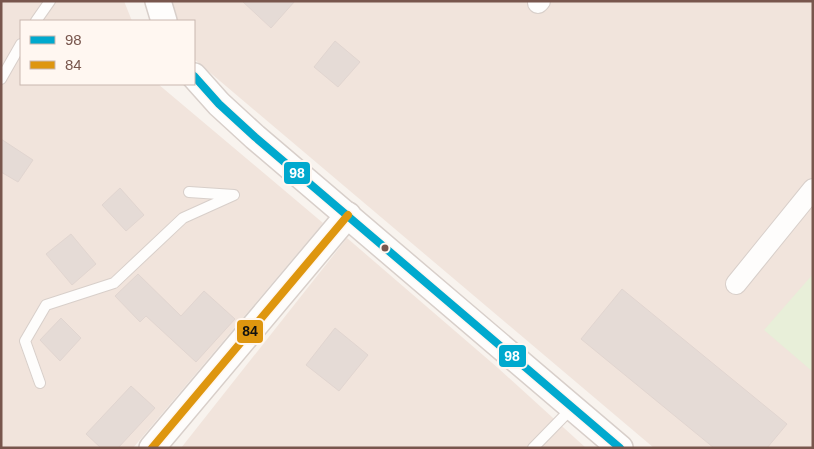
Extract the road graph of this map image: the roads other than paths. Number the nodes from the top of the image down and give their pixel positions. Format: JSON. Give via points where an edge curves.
{"nodes":[{"id":1,"x":50,"y":1,"type":"edge"},
{"id":2,"x":158,"y":1,"type":"edge"},
{"id":3,"x":37,"y":20,"type":"edge"},
{"id":4,"x":164,"y":20,"type":"edge"},
{"id":5,"x":20,"y":46,"type":"edge"},
{"id":6,"x":195,"y":77,"type":"edge"},
{"id":7,"x":1,"y":79,"type":"edge"},
{"id":8,"x":189,"y":192,"type":"dead end"},
{"id":9,"x":809,"y":200,"type":"edge"},
{"id":10,"x":348,"y":215,"type":"junction"},
{"id":11,"x":736,"y":284,"type":"dead end"},
{"id":12,"x":40,"y":383,"type":"dead end"},
{"id":13,"x":572,"y":408,"type":"junction"},
{"id":14,"x":152,"y":448,"type":"edge"},
{"id":15,"x":533,"y":448,"type":"edge"},
{"id":16,"x":620,"y":448,"type":"edge"}],
"edges":[{"from":1,"to":3,"type":"lane"},
{"from":2,"to":4,"type":"street"},
{"from":5,"to":7,"type":"lane"},
{"from":6,"to":10,"type":"street","via":[[237,121]]},
{"from":8,"to":12,"type":"lane","via":[[234,195],[183,218],[114,284],[46,305],[25,341]]},
{"from":9,"to":11,"type":"street"},
{"from":10,"to":13,"type":"street"},
{"from":10,"to":14,"type":"street"},
{"from":13,"to":15,"type":"lane"},
{"from":13,"to":16,"type":"street"}]}
